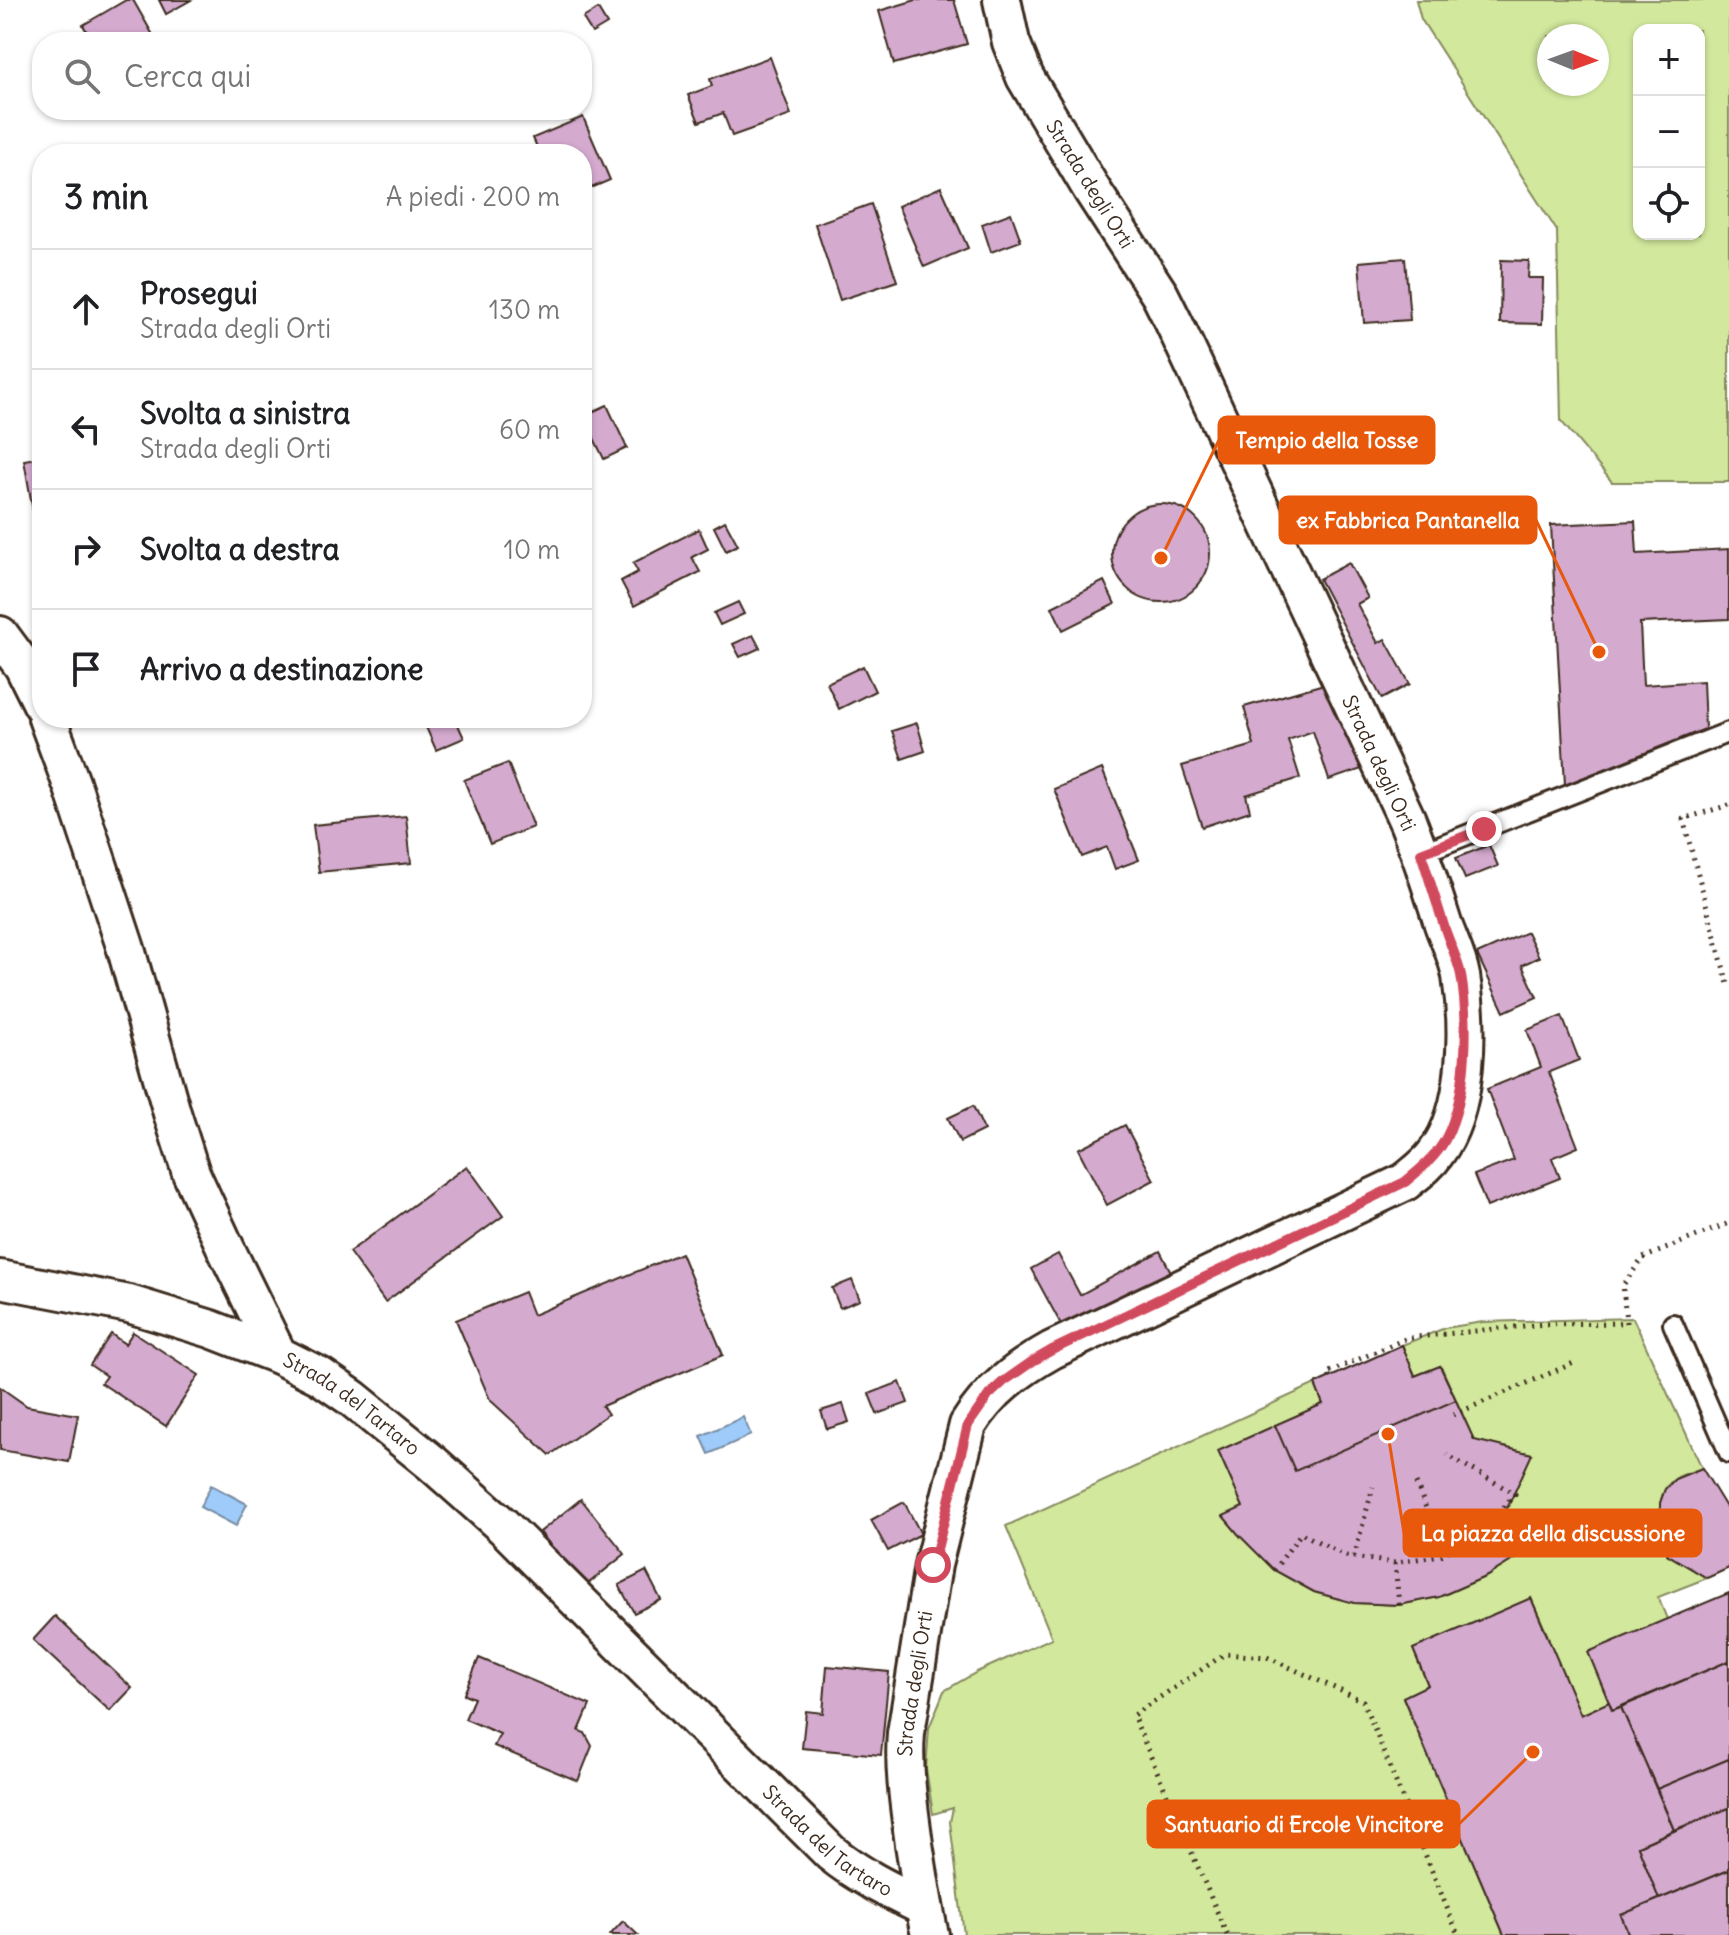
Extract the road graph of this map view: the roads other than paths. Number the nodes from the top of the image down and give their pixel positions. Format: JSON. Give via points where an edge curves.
{"nodes":[{"id":1,"x":1002,"y":0,"type":"edge"},
{"id":2,"x":0,"y":635,"type":"edge"},
{"id":3,"x":32,"y":684,"type":"edge"},
{"id":4,"x":51,"y":728,"type":"edge"},
{"id":5,"x":1729,"y":732,"type":"edge"},
{"id":6,"x":1421,"y":853,"type":"junction"},
{"id":7,"x":0,"y":1279,"type":"edge"},
{"id":8,"x":1673,"y":1324,"type":"dead end"},
{"id":9,"x":278,"y":1355,"type":"junction"},
{"id":10,"x":1729,"y":1453,"type":"edge"},
{"id":11,"x":927,"y":1921,"type":"edge"}],
"edges":[{"from":1,"to":6,"type":"street","name":"Strada degli Orti","via":[[1025,77],[1160,295]]},
{"from":2,"to":3,"type":"street"},
{"from":4,"to":9,"type":"street","name":"Strada del Tartaro","via":[[126,949],[191,1173]]},
{"from":5,"to":6,"type":"lane"},
{"from":6,"to":11,"type":"street","name":"Strada degli Orti","via":[[1460,972],[1465,1021],[1454,1116],[1435,1155],[1405,1182],[1033,1361],[989,1395],[968,1425],[933,1565],[906,1733],[910,1815]]},
{"from":7,"to":9,"type":"street","via":[[129,1304]]},
{"from":8,"to":10,"type":"lane"},
{"from":9,"to":11,"type":"street","name":"Strada del Tartaro","via":[[352,1398],[468,1494],[831,1853]]}]}
